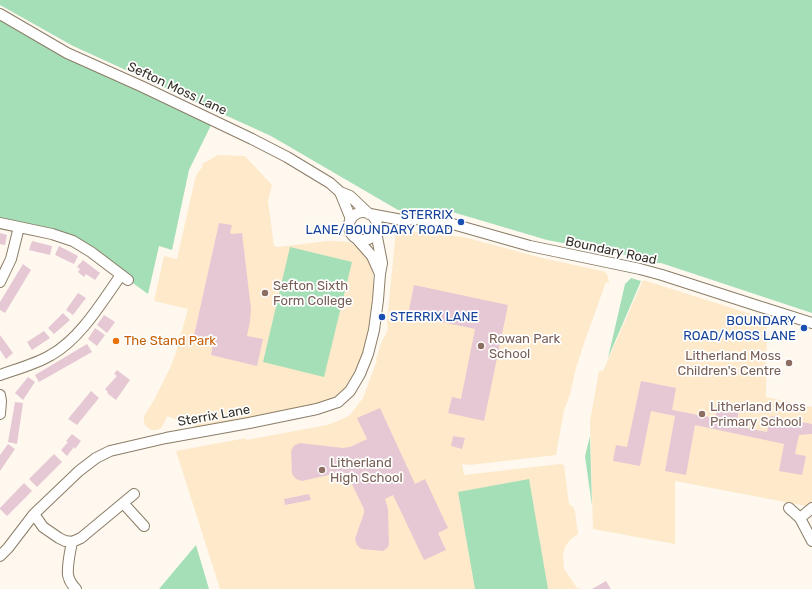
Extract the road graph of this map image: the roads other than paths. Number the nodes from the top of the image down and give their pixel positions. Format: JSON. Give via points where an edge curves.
{"nodes":[{"id":1,"x":0,"y":14,"type":"edge"},
{"id":2,"x":340,"y":192,"type":"junction"},
{"id":3,"x":369,"y":214,"type":"junction"},
{"id":4,"x":352,"y":219,"type":"junction"},
{"id":5,"x":402,"y":220,"type":"junction"},
{"id":6,"x":0,"y":223,"type":"edge"},
{"id":7,"x":19,"y":227,"type":"junction"},
{"id":8,"x":376,"y":232,"type":"junction"},
{"id":9,"x":357,"y":238,"type":"junction"},
{"id":10,"x":380,"y":274,"type":"junction"},
{"id":11,"x":0,"y":282,"type":"edge"},
{"id":12,"x":812,"y":323,"type":"edge"},
{"id":13,"x":0,"y":375,"type":"edge"},
{"id":14,"x":0,"y":395,"type":"edge"},
{"id":15,"x":0,"y":414,"type":"edge"},
{"id":16,"x":134,"y":494,"type":"dead end"},
{"id":17,"x":124,"y":504,"type":"junction"},
{"id":18,"x":789,"y":508,"type":"dead end"},
{"id":19,"x":812,"y":508,"type":"edge"},
{"id":20,"x":34,"y":514,"type":"junction"},
{"id":21,"x":800,"y":518,"type":"junction"},
{"id":22,"x":144,"y":526,"type":"dead end"},
{"id":23,"x":812,"y":541,"type":"edge"},
{"id":24,"x":72,"y":542,"type":"junction"},
{"id":25,"x":0,"y":556,"type":"edge"},
{"id":26,"x":76,"y":589,"type":"edge"}],
"edges":[{"from":1,"to":2,"type":"street","name":"Sefton Moss Lane","via":[[67,53],[287,157]]},
{"from":2,"to":3,"type":"street","name":"Sefton Moss Lane","via":[[350,196]]},
{"from":2,"to":4,"type":"street","name":"Sefton Moss Lane"},
{"from":3,"to":4,"type":"street","via":[[357,214]]},
{"from":3,"to":5,"type":"street","name":"Boundary Road"},
{"from":3,"to":8,"type":"street","via":[[376,224]]},
{"from":4,"to":9,"type":"street","via":[[350,231]]},
{"from":5,"to":8,"type":"street","name":"Boundary Road"},
{"from":5,"to":12,"type":"street","name":"Boundary Road","via":[[442,221],[530,246],[662,275]]},
{"from":6,"to":7,"type":"street"},
{"from":7,"to":11,"type":"street","via":[[12,259]]},
{"from":7,"to":13,"type":"street","via":[[73,241],[124,277],[61,349],[40,361]]},
{"from":8,"to":9,"type":"street","via":[[370,238]]},
{"from":8,"to":10,"type":"street","name":"Sterrix Lane","via":[[382,263]]},
{"from":9,"to":10,"type":"street","name":"Sterrix Lane","via":[[372,256]]},
{"from":10,"to":20,"type":"street","name":"Sterrix Lane","via":[[374,330],[368,354],[350,391],[338,402],[317,409],[110,451],[79,470]]},
{"from":14,"to":15,"type":"street"},
{"from":16,"to":17,"type":"street"},
{"from":17,"to":22,"type":"street"},
{"from":17,"to":24,"type":"street","via":[[81,538]]},
{"from":18,"to":21,"type":"street"},
{"from":19,"to":21,"type":"street"},
{"from":20,"to":24,"type":"street","via":[[43,527],[65,541]]},
{"from":20,"to":25,"type":"street","name":"Sterrix Lane"},
{"from":21,"to":23,"type":"street"},
{"from":24,"to":26,"type":"street","via":[[68,576]]}]}
